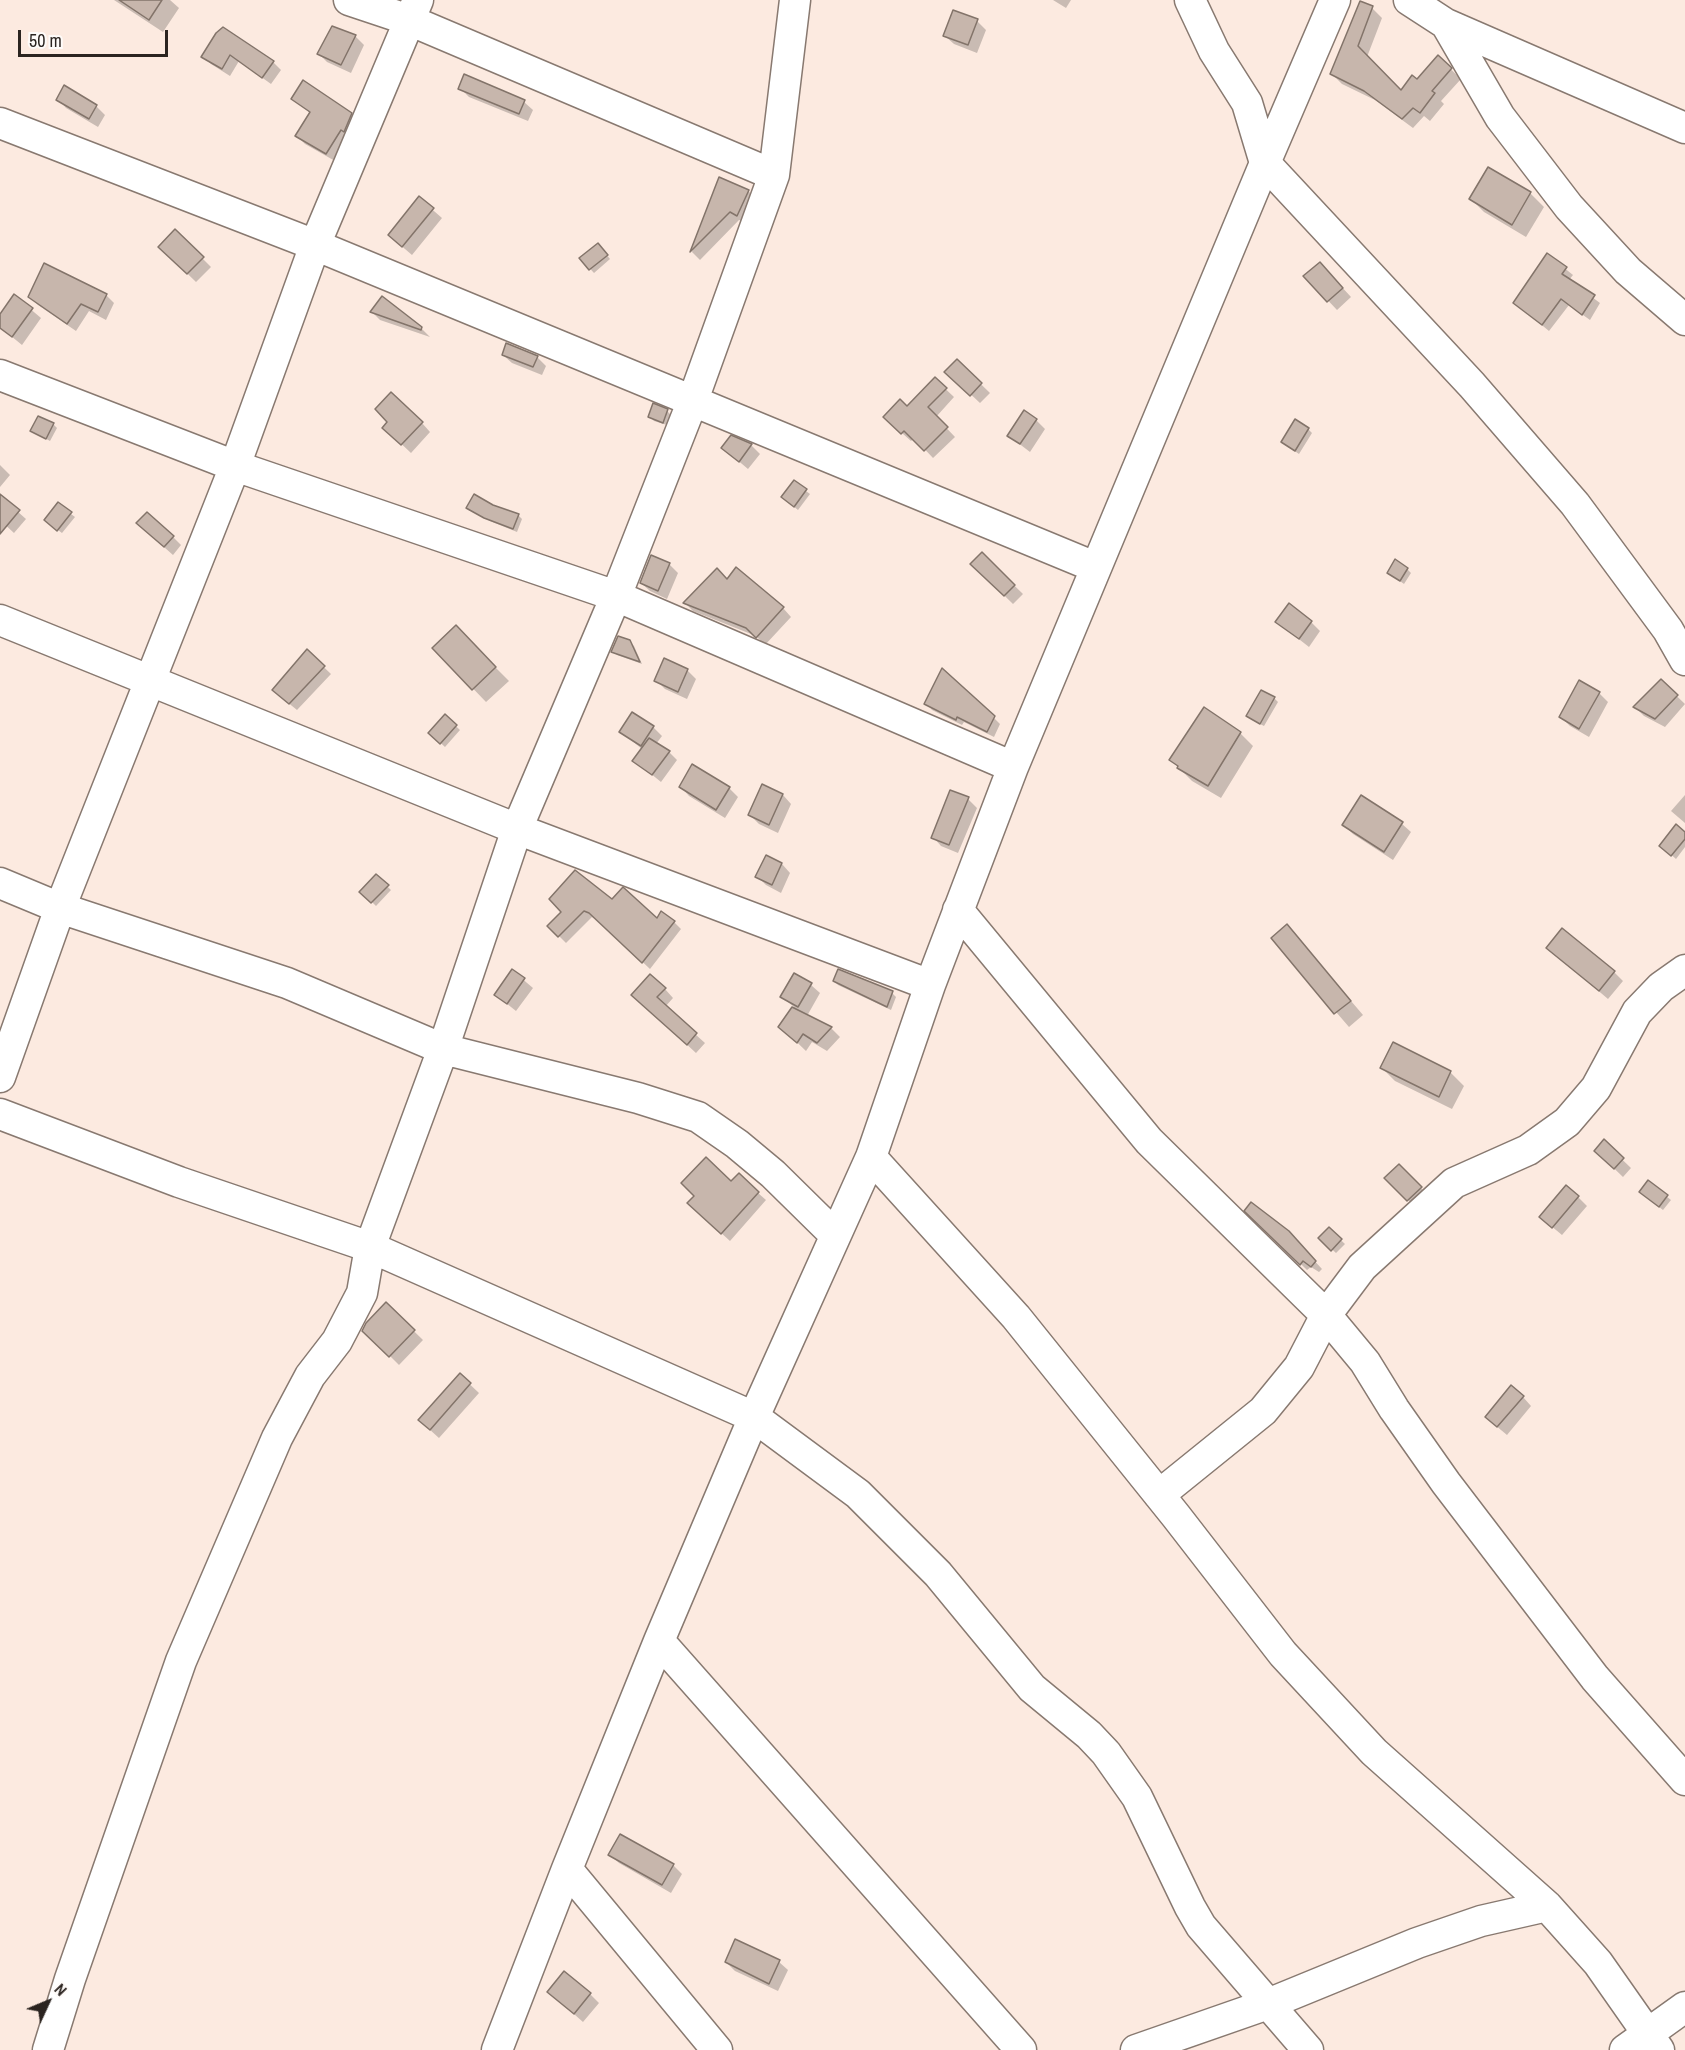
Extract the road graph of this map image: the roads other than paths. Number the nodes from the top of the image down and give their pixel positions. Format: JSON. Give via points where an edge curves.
{"nodes":[{"id":1,"x":349,"y":0,"type":"edge"},
{"id":2,"x":795,"y":0,"type":"edge"},
{"id":3,"x":1190,"y":0,"type":"edge"},
{"id":4,"x":1335,"y":0,"type":"edge"},
{"id":5,"x":1409,"y":0,"type":"edge"},
{"id":6,"x":413,"y":10,"type":"edge"},
{"id":7,"x":1446,"y":24,"type":"junction"},
{"id":8,"x":0,"y":123,"type":"edge"},
{"id":9,"x":1685,"y":128,"type":"edge"},
{"id":10,"x":1265,"y":163,"type":"junction"},
{"id":11,"x":774,"y":175,"type":"junction"},
{"id":12,"x":315,"y":245,"type":"junction"},
{"id":13,"x":1685,"y":320,"type":"edge"},
{"id":14,"x":0,"y":375,"type":"edge"},
{"id":15,"x":693,"y":400,"type":"junction"},
{"id":16,"x":235,"y":466,"type":"junction"},
{"id":17,"x":1095,"y":567,"type":"junction"},
{"id":18,"x":616,"y":596,"type":"junction"},
{"id":19,"x":0,"y":620,"type":"edge"},
{"id":20,"x":1685,"y":660,"type":"edge"},
{"id":21,"x":149,"y":682,"type":"junction"},
{"id":22,"x":1013,"y":767,"type":"junction"},
{"id":23,"x":517,"y":829,"type":"junction"},
{"id":24,"x":0,"y":883,"type":"edge"},
{"id":25,"x":60,"y":908,"type":"junction"},
{"id":26,"x":958,"y":910,"type":"junction"},
{"id":27,"x":1685,"y":970,"type":"edge"},
{"id":28,"x":930,"y":985,"type":"junction"},
{"id":29,"x":443,"y":1049,"type":"junction"},
{"id":30,"x":0,"y":1077,"type":"edge"},
{"id":31,"x":0,"y":1114,"type":"edge"},
{"id":32,"x":871,"y":1157,"type":"junction"},
{"id":33,"x":835,"y":1235,"type":"junction"},
{"id":34,"x":370,"y":1247,"type":"junction"},
{"id":35,"x":1326,"y":1315,"type":"junction"},
{"id":36,"x":754,"y":1417,"type":"junction"},
{"id":37,"x":1160,"y":1495,"type":"junction"},
{"id":38,"x":659,"y":1641,"type":"junction"},
{"id":39,"x":1685,"y":1780,"type":"edge"},
{"id":40,"x":567,"y":1869,"type":"junction"},
{"id":41,"x":1547,"y":1906,"type":"junction"},
{"id":42,"x":1268,"y":2004,"type":"junction"},
{"id":43,"x":1685,"y":2007,"type":"edge"},
{"id":44,"x":1653,"y":2041,"type":"edge"},
{"id":45,"x":48,"y":2050,"type":"edge"},
{"id":46,"x":497,"y":2050,"type":"edge"},
{"id":47,"x":717,"y":2050,"type":"edge"},
{"id":48,"x":1021,"y":2050,"type":"edge"},
{"id":49,"x":1136,"y":2050,"type":"edge"},
{"id":50,"x":1308,"y":2050,"type":"edge"},
{"id":51,"x":1625,"y":2050,"type":"edge"}],
"edges":[{"from":1,"to":6,"type":"street"},
{"from":2,"to":11,"type":"street"},
{"from":3,"to":10,"type":"street","via":[[1214,51],[1247,103]]},
{"from":4,"to":10,"type":"street"},
{"from":5,"to":7,"type":"street"},
{"from":6,"to":11,"type":"street"},
{"from":6,"to":12,"type":"street"},
{"from":7,"to":9,"type":"street"},
{"from":7,"to":13,"type":"street","via":[[1500,117],[1569,207],[1628,271]]},
{"from":8,"to":12,"type":"street"},
{"from":10,"to":17,"type":"street"},
{"from":10,"to":20,"type":"street","via":[[1472,385],[1575,504],[1668,630]]},
{"from":11,"to":15,"type":"street"},
{"from":12,"to":15,"type":"street"},
{"from":12,"to":16,"type":"street"},
{"from":14,"to":16,"type":"street"},
{"from":15,"to":17,"type":"street"},
{"from":15,"to":18,"type":"street"},
{"from":16,"to":18,"type":"street"},
{"from":16,"to":21,"type":"street"},
{"from":17,"to":22,"type":"street"},
{"from":18,"to":22,"type":"street"},
{"from":18,"to":23,"type":"street"},
{"from":19,"to":21,"type":"street"},
{"from":21,"to":23,"type":"street"},
{"from":21,"to":25,"type":"street"},
{"from":22,"to":26,"type":"street"},
{"from":23,"to":28,"type":"street"},
{"from":23,"to":29,"type":"street"},
{"from":24,"to":25,"type":"street"},
{"from":25,"to":29,"type":"street","via":[[287,983]]},
{"from":25,"to":30,"type":"street"},
{"from":26,"to":28,"type":"street"},
{"from":26,"to":35,"type":"street","via":[[1149,1141]]},
{"from":27,"to":35,"type":"street","via":[[1661,987],[1638,1012],[1596,1088],[1567,1122],[1528,1150],[1454,1183],[1362,1267]]},
{"from":28,"to":32,"type":"street"},
{"from":29,"to":33,"type":"street","via":[[698,1117],[773,1174]]},
{"from":29,"to":34,"type":"street"},
{"from":31,"to":34,"type":"street","via":[[179,1182]]},
{"from":32,"to":33,"type":"street"},
{"from":32,"to":37,"type":"street","via":[[1016,1317]]},
{"from":33,"to":36,"type":"street"},
{"from":34,"to":36,"type":"street"},
{"from":34,"to":45,"type":"street","via":[[362,1293],[277,1438],[181,1661]]},
{"from":35,"to":37,"type":"street","via":[[1299,1367],[1263,1411]]},
{"from":35,"to":39,"type":"street","via":[[1365,1362],[1446,1483],[1595,1678]]},
{"from":36,"to":38,"type":"street"},
{"from":36,"to":42,"type":"street","via":[[858,1494],[938,1574],[1032,1688],[1106,1753],[1137,1797],[1201,1926]]},
{"from":37,"to":41,"type":"street","via":[[1282,1654],[1374,1752]]},
{"from":38,"to":40,"type":"street"},
{"from":38,"to":48,"type":"street"},
{"from":40,"to":46,"type":"street"},
{"from":40,"to":47,"type":"street"},
{"from":41,"to":42,"type":"street","via":[[1481,1921],[1417,1943]]},
{"from":41,"to":44,"type":"street","via":[[1598,1963]]},
{"from":42,"to":49,"type":"street"},
{"from":42,"to":50,"type":"street"},
{"from":43,"to":44,"type":"street"},
{"from":44,"to":51,"type":"street"}]}
